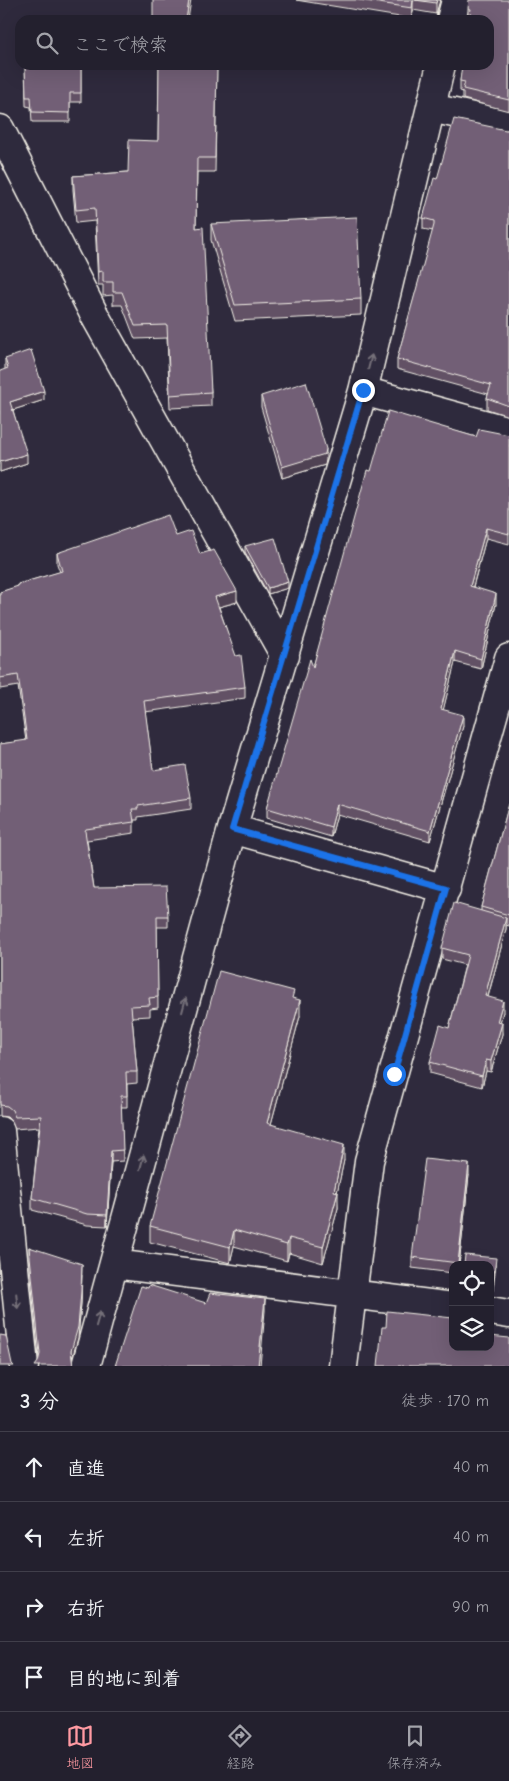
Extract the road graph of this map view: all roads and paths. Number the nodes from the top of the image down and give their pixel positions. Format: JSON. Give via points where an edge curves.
{"nodes":[{"id":1,"x":456,"y":0,"type":"edge"},
{"id":2,"x":452,"y":15,"type":"edge"},
{"id":3,"x":440,"y":70,"type":"edge"},
{"id":4,"x":431,"y":108,"type":"junction"},
{"id":5,"x":509,"y":125,"type":"edge"},
{"id":6,"x":0,"y":129,"type":"edge"},
{"id":7,"x":363,"y":390,"type":"junction"},
{"id":8,"x":509,"y":432,"type":"edge"},
{"id":9,"x":285,"y":656,"type":"junction"},
{"id":10,"x":509,"y":658,"type":"edge"},
{"id":11,"x":232,"y":829,"type":"junction"},
{"id":12,"x":446,"y":888,"type":"junction"},
{"id":13,"x":1,"y":1142,"type":"edge"},
{"id":14,"x":114,"y":1264,"type":"junction"},
{"id":15,"x":352,"y":1294,"type":"junction"},
{"id":16,"x":449,"y":1306,"type":"edge"},
{"id":17,"x":494,"y":1312,"type":"edge"},
{"id":18,"x":509,"y":1314,"type":"edge"},
{"id":19,"x":24,"y":1366,"type":"edge"},
{"id":20,"x":86,"y":1366,"type":"edge"},
{"id":21,"x":343,"y":1366,"type":"edge"}],
"edges":[{"from":1,"to":2,"type":"street"},
{"from":3,"to":4,"type":"street"},
{"from":4,"to":5,"type":"street"},
{"from":7,"to":4,"type":"street","one_way":true},
{"from":6,"to":9,"type":"street","via":[[95,316]]},
{"from":7,"to":8,"type":"street"},
{"from":7,"to":9,"type":"street"},
{"from":9,"to":11,"type":"street"},
{"from":10,"to":12,"type":"street"},
{"from":11,"to":12,"type":"street"},
{"from":14,"to":11,"type":"street","one_way":true},
{"from":12,"to":15,"type":"street","via":[[369,1161]]},
{"from":13,"to":19,"type":"street","one_way":true},
{"from":14,"to":15,"type":"street"},
{"from":20,"to":14,"type":"street","one_way":true},
{"from":15,"to":16,"type":"street"},
{"from":15,"to":21,"type":"street"},
{"from":17,"to":18,"type":"street"}]}
